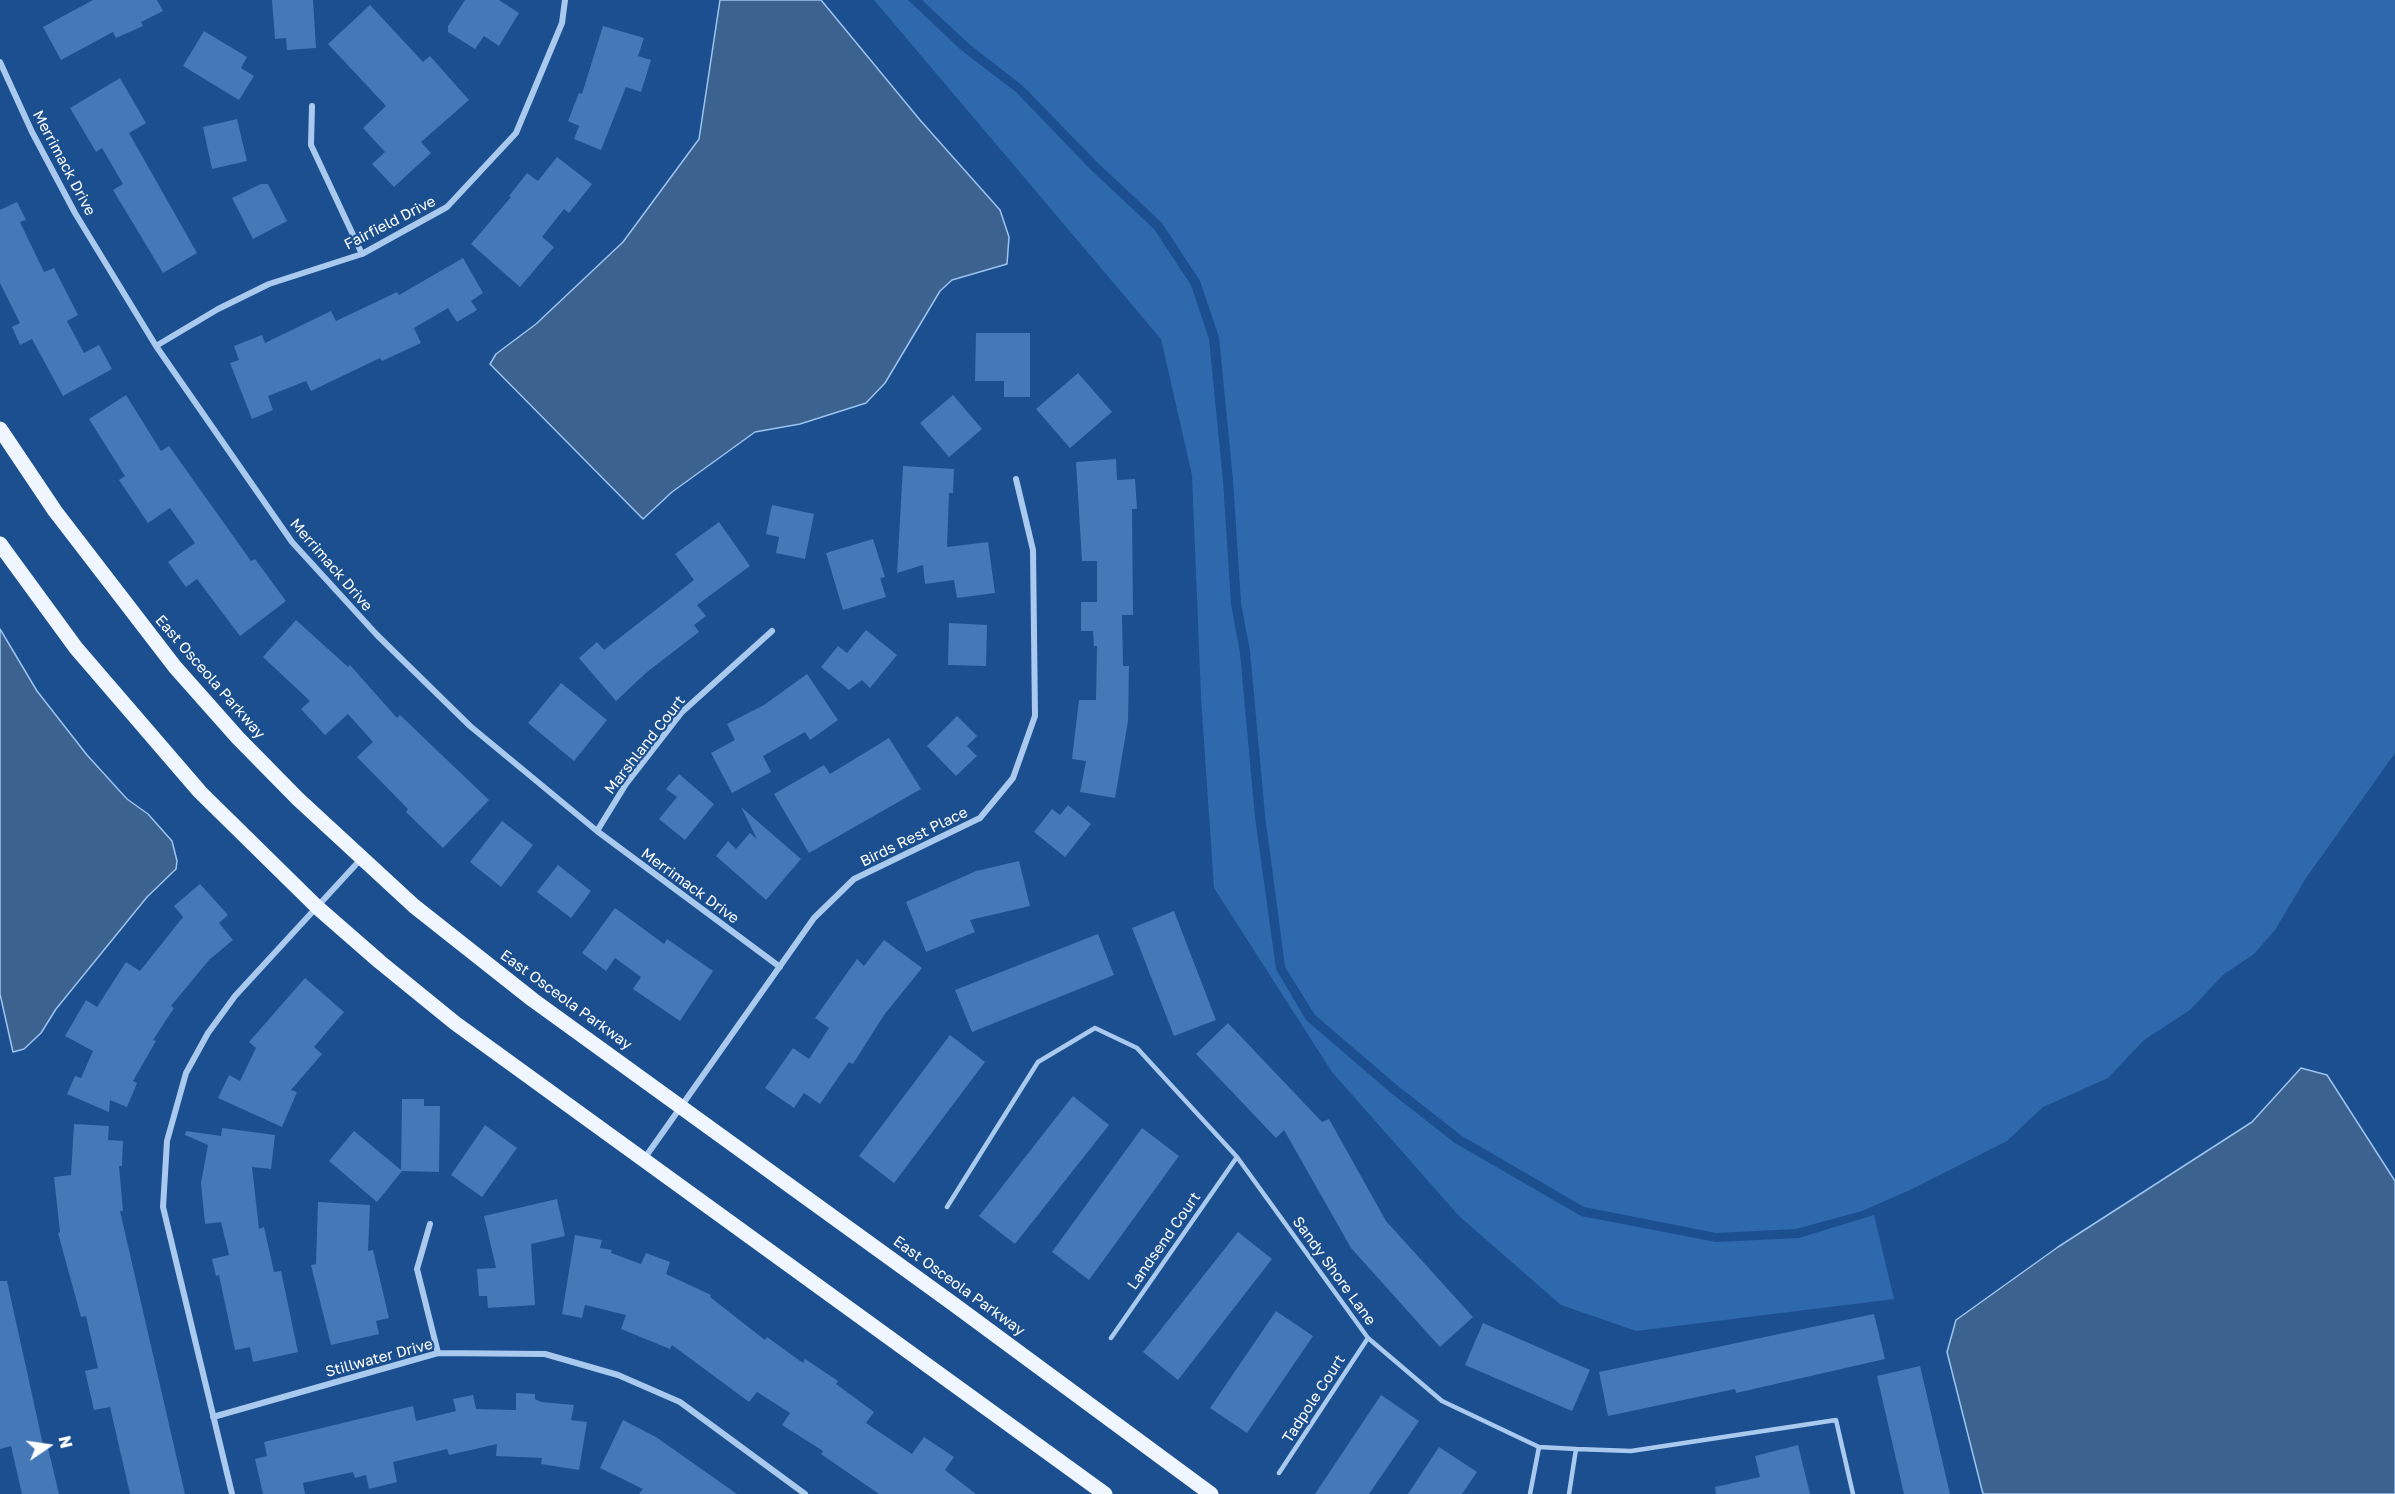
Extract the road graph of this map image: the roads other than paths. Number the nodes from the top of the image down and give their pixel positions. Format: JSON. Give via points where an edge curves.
{"nodes":[{"id":1,"x":565,"y":0,"type":"edge"},
{"id":2,"x":0,"y":62,"type":"edge"},
{"id":3,"x":312,"y":106,"type":"dead end"},
{"id":4,"x":362,"y":254,"type":"junction"},
{"id":5,"x":156,"y":346,"type":"junction"},
{"id":6,"x":0,"y":429,"type":"edge"},
{"id":7,"x":1016,"y":479,"type":"dead end"},
{"id":8,"x":0,"y":544,"type":"edge"},
{"id":9,"x":772,"y":631,"type":"dead end"},
{"id":10,"x":597,"y":831,"type":"junction"},
{"id":11,"x":361,"y":860,"type":"junction"},
{"id":12,"x":317,"y":907,"type":"junction"},
{"id":13,"x":780,"y":967,"type":"junction"},
{"id":14,"x":682,"y":1107,"type":"junction"},
{"id":15,"x":1237,"y":1157,"type":"junction"},
{"id":16,"x":644,"y":1160,"type":"junction"},
{"id":17,"x":946,"y":1207,"type":"dead end"},
{"id":18,"x":430,"y":1224,"type":"dead end"},
{"id":19,"x":1111,"y":1338,"type":"dead end"},
{"id":20,"x":1368,"y":1338,"type":"junction"},
{"id":21,"x":438,"y":1353,"type":"junction"},
{"id":22,"x":213,"y":1417,"type":"junction"},
{"id":23,"x":1539,"y":1447,"type":"junction"},
{"id":24,"x":1576,"y":1449,"type":"junction"},
{"id":25,"x":1279,"y":1473,"type":"dead end"},
{"id":26,"x":232,"y":1494,"type":"edge"},
{"id":27,"x":805,"y":1494,"type":"edge"},
{"id":28,"x":1105,"y":1494,"type":"edge"},
{"id":29,"x":1211,"y":1494,"type":"edge"},
{"id":30,"x":1530,"y":1494,"type":"edge"},
{"id":31,"x":1569,"y":1494,"type":"edge"},
{"id":32,"x":1853,"y":1494,"type":"edge"}],
"edges":[{"from":1,"to":4,"type":"street","name":"Fairfield Drive","via":[[562,23],[516,133],[447,207]]},
{"from":2,"to":5,"type":"street","name":"Merrimack Drive","via":[[75,213]]},
{"from":3,"to":4,"type":"street","via":[[311,145]]},
{"from":4,"to":5,"type":"street","name":"Fairfield Drive","via":[[269,284]]},
{"from":5,"to":10,"type":"street","name":"Merrimack Drive","via":[[292,542],[377,635],[470,726]]},
{"from":6,"to":11,"type":"main road","name":"East Osceola Parkway","via":[[54,512],[175,667],[238,738]]},
{"from":7,"to":13,"type":"street","name":"Birds Rest Place","via":[[1033,550],[1035,716],[1013,778],[980,818],[854,879],[814,918]]},
{"from":8,"to":12,"type":"main road","via":[[76,648],[132,715],[200,792]]},
{"from":9,"to":10,"type":"street","name":"Marshland Court","via":[[682,712],[626,784]]},
{"from":10,"to":13,"type":"street","name":"Merrimack Drive"},
{"from":11,"to":12,"type":"street"},
{"from":11,"to":14,"type":"main road","name":"East Osceola Parkway","via":[[466,948]]},
{"from":12,"to":16,"type":"main road","via":[[455,1023]]},
{"from":12,"to":22,"type":"street","via":[[236,996],[208,1033],[186,1073],[167,1141],[163,1207]]},
{"from":13,"to":14,"type":"street","name":"Birds Rest Place"},
{"from":14,"to":16,"type":"street","name":"Birds Rest Place"},
{"from":14,"to":29,"type":"main road","name":"East Osceola Parkway"},
{"from":15,"to":17,"type":"lane","name":"Sandy Shore Lane","via":[[1137,1048],[1095,1028],[1038,1062]]},
{"from":15,"to":19,"type":"lane","name":"Landsend Court"},
{"from":15,"to":20,"type":"lane","name":"Sandy Shore Lane"},
{"from":16,"to":28,"type":"main road"},
{"from":18,"to":21,"type":"street","via":[[417,1269]]},
{"from":20,"to":23,"type":"lane","name":"Sandy Shore Lane","via":[[1442,1401]]},
{"from":20,"to":25,"type":"lane","name":"Tadpole Court"},
{"from":21,"to":22,"type":"street","name":"Stillwater Drive"},
{"from":21,"to":27,"type":"street","name":"Stillwater Drive","via":[[545,1354],[618,1375],[680,1402]]},
{"from":22,"to":26,"type":"street"},
{"from":23,"to":24,"type":"lane","name":"Sandy Shore Lane"},
{"from":23,"to":30,"type":"lane"},
{"from":24,"to":31,"type":"lane"},
{"from":24,"to":32,"type":"lane","name":"Sandy Shore Lane","via":[[1631,1450],[1836,1420]]}]}
